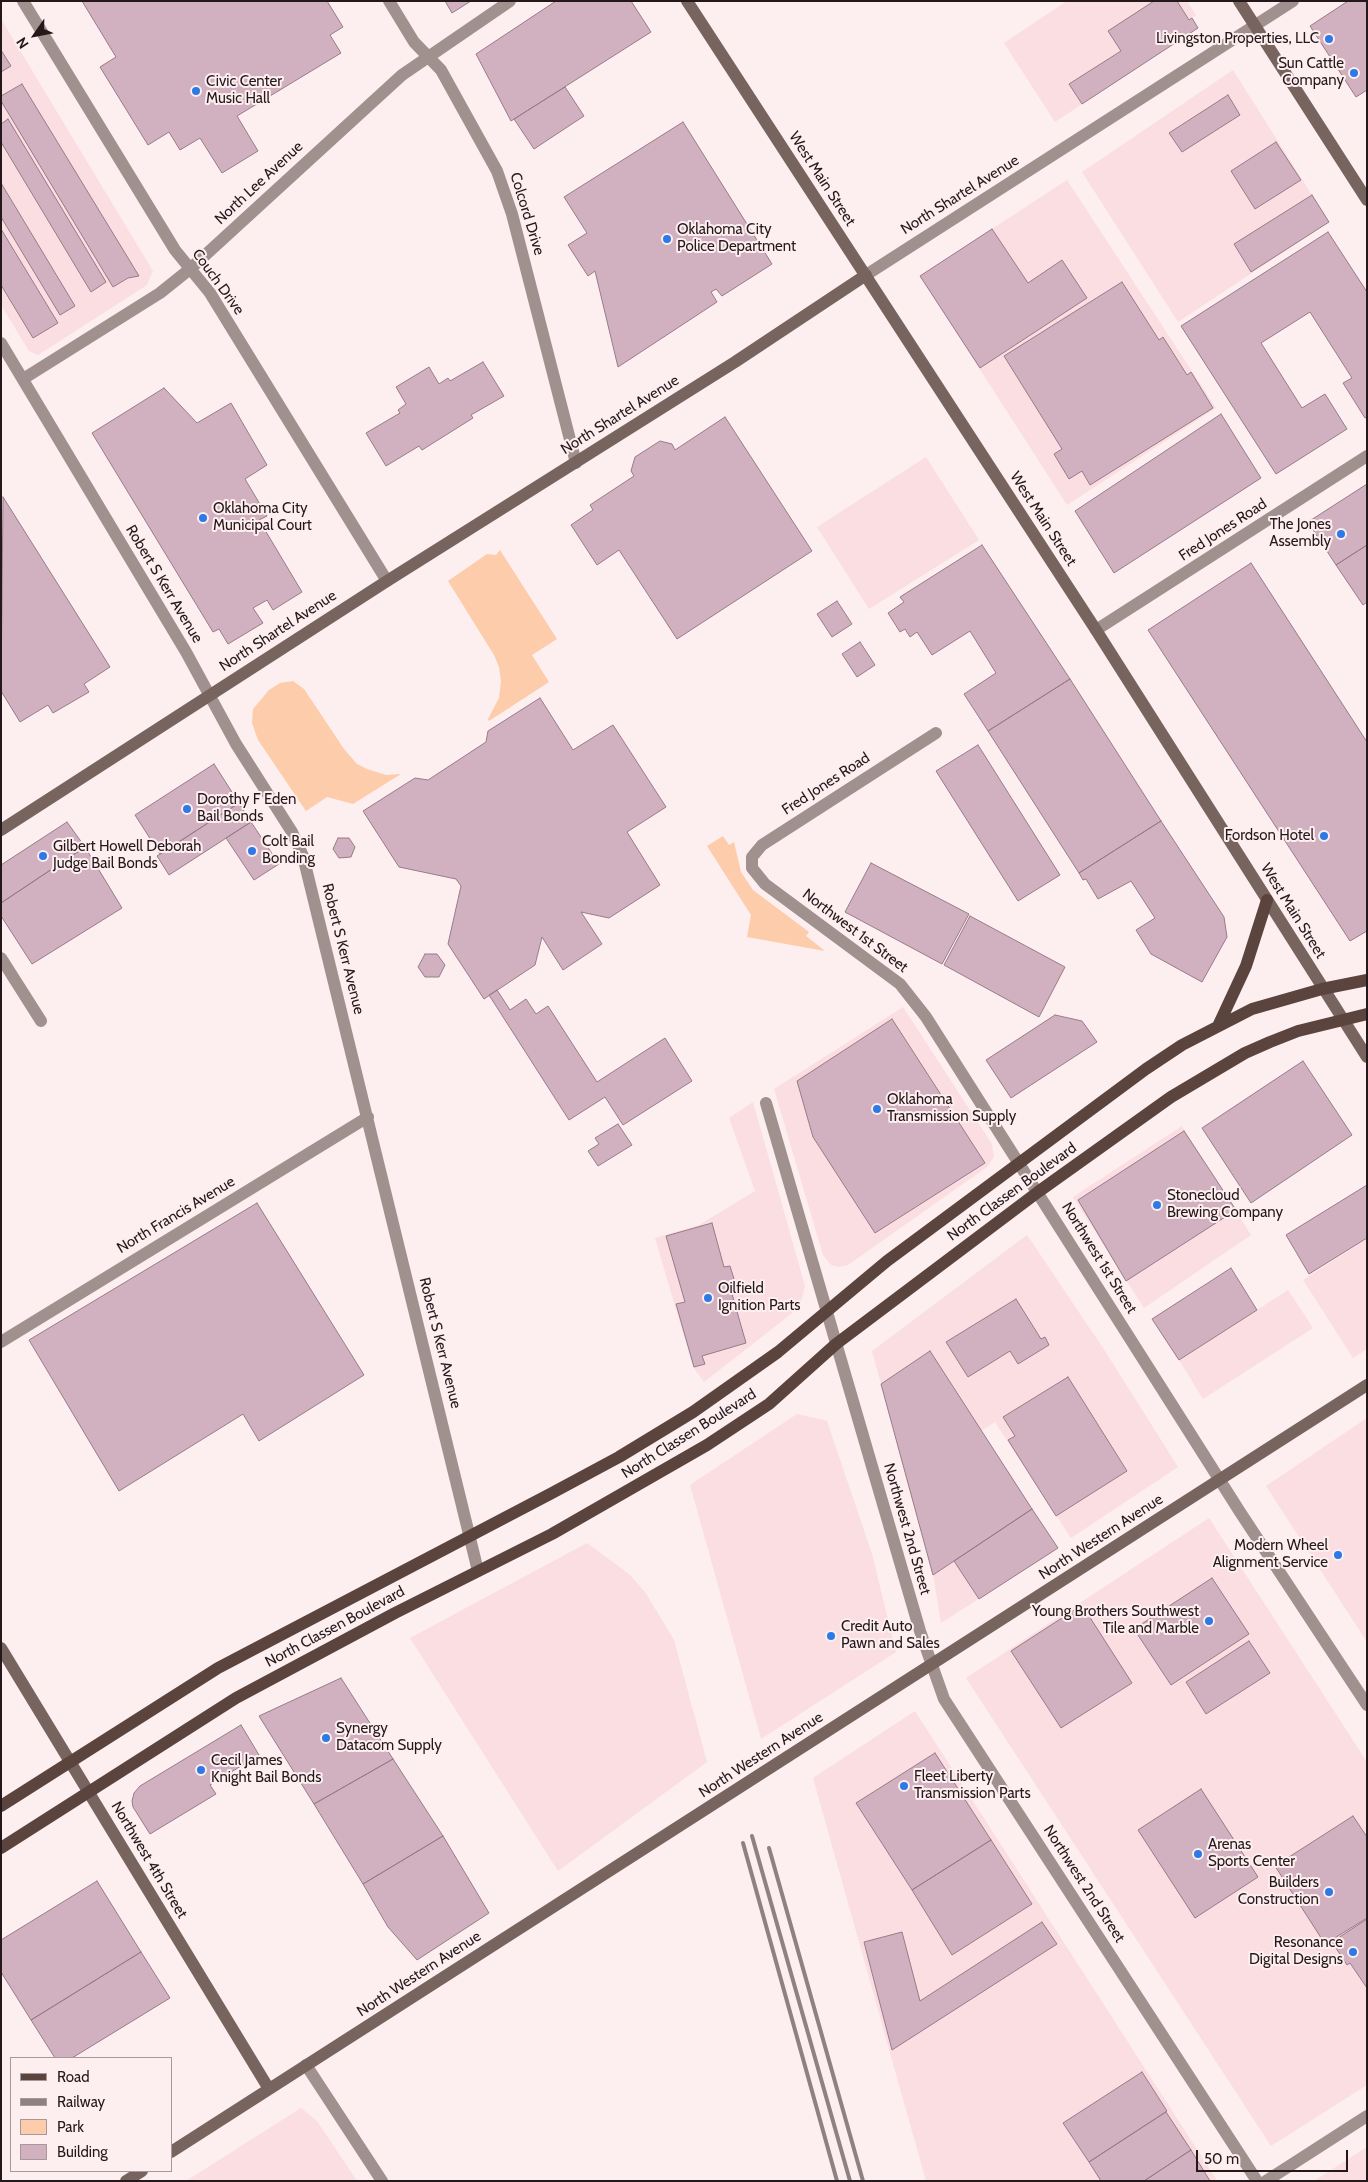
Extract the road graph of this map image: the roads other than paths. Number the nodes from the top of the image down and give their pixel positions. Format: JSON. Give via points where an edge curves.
{"nodes":[{"id":1,"x":23,"y":1,"type":"edge"},
{"id":2,"x":389,"y":1,"type":"edge"},
{"id":3,"x":510,"y":1,"type":"edge"},
{"id":4,"x":687,"y":1,"type":"edge"},
{"id":5,"x":1240,"y":1,"type":"edge"},
{"id":6,"x":1292,"y":1,"type":"edge"},
{"id":7,"x":1255,"y":26,"type":"junction"},
{"id":8,"x":428,"y":56,"type":"junction"},
{"id":9,"x":1367,"y":200,"type":"edge"},
{"id":10,"x":190,"y":269,"type":"junction"},
{"id":11,"x":866,"y":276,"type":"junction"},
{"id":12,"x":1,"y":343,"type":"edge"},
{"id":13,"x":23,"y":380,"type":"junction"},
{"id":14,"x":1367,"y":456,"type":"edge"},
{"id":15,"x":576,"y":463,"type":"junction"},
{"id":16,"x":387,"y":581,"type":"junction"},
{"id":17,"x":1096,"y":630,"type":"junction"},
{"id":18,"x":209,"y":695,"type":"junction"},
{"id":19,"x":936,"y":733,"type":"dead end"},
{"id":20,"x":1,"y":830,"type":"edge"},
{"id":21,"x":754,"y":873,"type":"joint"},
{"id":22,"x":1268,"y":900,"type":"junction"},
{"id":23,"x":1,"y":958,"type":"edge"},
{"id":24,"x":1367,"y":980,"type":"edge"},
{"id":25,"x":1322,"y":989,"type":"junction"},
{"id":26,"x":1367,"y":1014,"type":"edge"},
{"id":27,"x":1342,"y":1019,"type":"junction"},
{"id":28,"x":40,"y":1021,"type":"dead end"},
{"id":29,"x":1219,"y":1024,"type":"junction"},
{"id":30,"x":1367,"y":1058,"type":"edge"},
{"id":31,"x":766,"y":1103,"type":"dead end"},
{"id":32,"x":368,"y":1117,"type":"junction"},
{"id":33,"x":1019,"y":1163,"type":"junction"},
{"id":34,"x":1038,"y":1192,"type":"junction"},
{"id":35,"x":827,"y":1309,"type":"junction"},
{"id":36,"x":1,"y":1342,"type":"edge"},
{"id":37,"x":836,"y":1344,"type":"junction"},
{"id":38,"x":1367,"y":1385,"type":"edge"},
{"id":39,"x":1220,"y":1479,"type":"junction"},
{"id":40,"x":470,"y":1535,"type":"junction"},
{"id":41,"x":478,"y":1571,"type":"junction"},
{"id":42,"x":1,"y":1648,"type":"edge"},
{"id":43,"x":932,"y":1666,"type":"junction"},
{"id":44,"x":1367,"y":1705,"type":"edge"},
{"id":45,"x":70,"y":1762,"type":"junction"},
{"id":46,"x":88,"y":1791,"type":"junction"},
{"id":47,"x":1,"y":1806,"type":"edge"},
{"id":48,"x":1,"y":1848,"type":"edge"},
{"id":49,"x":306,"y":2065,"type":"junction"},
{"id":50,"x":269,"y":2089,"type":"junction"},
{"id":51,"x":1367,"y":2116,"type":"edge"},
{"id":52,"x":172,"y":2151,"type":"edge"},
{"id":53,"x":140,"y":2172,"type":"edge"},
{"id":54,"x":126,"y":2181,"type":"edge"},
{"id":55,"x":382,"y":2181,"type":"edge"},
{"id":56,"x":1257,"y":2181,"type":"edge"},
{"id":57,"x":1266,"y":2181,"type":"edge"}],
"edges":[{"from":1,"to":10,"type":"street","name":"Couch Drive","via":[[175,250]]},
{"from":2,"to":8,"type":"street","name":"Colcord Drive","via":[[414,42]]},
{"from":3,"to":8,"type":"street","name":"North Lee Avenue"},
{"from":4,"to":11,"type":"main road","name":"West Main Street"},
{"from":5,"to":7,"type":"main road"},
{"from":6,"to":7,"type":"street","name":"North Shartel Avenue"},
{"from":7,"to":9,"type":"main road"},
{"from":7,"to":11,"type":"street","name":"North Shartel Avenue"},
{"from":8,"to":10,"type":"street","name":"North Lee Avenue","via":[[402,74]]},
{"from":8,"to":15,"type":"street","name":"Colcord Drive","via":[[451,85],[489,155],[505,193]]},
{"from":10,"to":13,"type":"street","name":"North Lee Avenue","via":[[160,293]]},
{"from":10,"to":16,"type":"street","name":"Couch Drive","via":[[210,293]]},
{"from":11,"to":15,"type":"main road","name":"North Shartel Avenue"},
{"from":11,"to":17,"type":"main road","name":"West Main Street"},
{"from":12,"to":13,"type":"street","name":"Robert S Kerr Avenue"},
{"from":13,"to":18,"type":"street","name":"Robert S Kerr Avenue"},
{"from":14,"to":17,"type":"street","name":"Fred Jones Road"},
{"from":15,"to":16,"type":"main road","name":"North Shartel Avenue"},
{"from":16,"to":18,"type":"main road","name":"North Shartel Avenue"},
{"from":17,"to":22,"type":"main road","name":"West Main Street"},
{"from":18,"to":20,"type":"main road","name":"North Shartel Avenue"},
{"from":18,"to":32,"type":"street","name":"Robert S Kerr Avenue","via":[[292,832],[303,856]]},
{"from":19,"to":21,"type":"street","name":"Fred Jones Road","via":[[762,845],[752,857]]},
{"from":21,"to":33,"type":"street","name":"Northwest 1st Street","via":[[900,984],[926,1018]]},
{"from":22,"to":25,"type":"main road","name":"West Main Street"},
{"from":22,"to":29,"type":"main road","via":[[1246,966]]},
{"from":23,"to":28,"type":"street"},
{"from":24,"to":25,"type":"main road","name":"North Classen Boulevard"},
{"from":25,"to":27,"type":"main road","name":"West Main Street"},
{"from":25,"to":29,"type":"main road","name":"North Classen Boulevard","via":[[1261,1006]]},
{"from":26,"to":27,"type":"main road","name":"North Classen Boulevard"},
{"from":27,"to":30,"type":"main road","name":"West Main Street"},
{"from":27,"to":34,"type":"main road","name":"North Classen Boulevard","via":[[1298,1031],[1245,1053],[1170,1097]]},
{"from":29,"to":33,"type":"main road","name":"North Classen Boulevard","via":[[1146,1069]]},
{"from":31,"to":35,"type":"street","name":"Northwest 2nd Street"},
{"from":32,"to":36,"type":"street","name":"North Francis Avenue"},
{"from":32,"to":40,"type":"street","name":"Robert S Kerr Avenue"},
{"from":33,"to":34,"type":"street","name":"Northwest 1st Street"},
{"from":33,"to":35,"type":"main road","name":"North Classen Boulevard"},
{"from":34,"to":37,"type":"main road","name":"North Classen Boulevard"},
{"from":34,"to":39,"type":"street","name":"Northwest 1st Street"},
{"from":35,"to":37,"type":"street","name":"Northwest 2nd Street"},
{"from":35,"to":40,"type":"main road","name":"North Classen Boulevard","via":[[770,1357],[693,1412],[619,1457]]},
{"from":37,"to":41,"type":"main road","name":"North Classen Boulevard","via":[[769,1404],[707,1444],[552,1534]]},
{"from":37,"to":43,"type":"street","name":"Northwest 2nd Street"},
{"from":38,"to":39,"type":"main road","name":"North Western Avenue"},
{"from":39,"to":43,"type":"main road","name":"North Western Avenue"},
{"from":39,"to":44,"type":"street","name":"Northwest 1st Street"},
{"from":40,"to":41,"type":"street","name":"Robert S Kerr Avenue"},
{"from":40,"to":45,"type":"main road","name":"North Classen Boulevard","via":[[218,1668]]},
{"from":41,"to":46,"type":"main road","name":"North Classen Boulevard","via":[[236,1698]]},
{"from":42,"to":45,"type":"main road","name":"Northwest 4th Street"},
{"from":43,"to":49,"type":"main road","name":"North Western Avenue"},
{"from":43,"to":56,"type":"street","name":"Northwest 2nd Street","via":[[944,1699]]},
{"from":45,"to":46,"type":"main road","name":"Northwest 4th Street"},
{"from":45,"to":47,"type":"main road","name":"North Classen Boulevard"},
{"from":46,"to":48,"type":"main road","name":"North Classen Boulevard"},
{"from":46,"to":50,"type":"main road","name":"Northwest 4th Street"},
{"from":49,"to":50,"type":"main road","name":"North Western Avenue"},
{"from":49,"to":55,"type":"street"},
{"from":50,"to":52,"type":"main road","name":"North Western Avenue"},
{"from":51,"to":57,"type":"street"},
{"from":53,"to":54,"type":"main road"}]}
